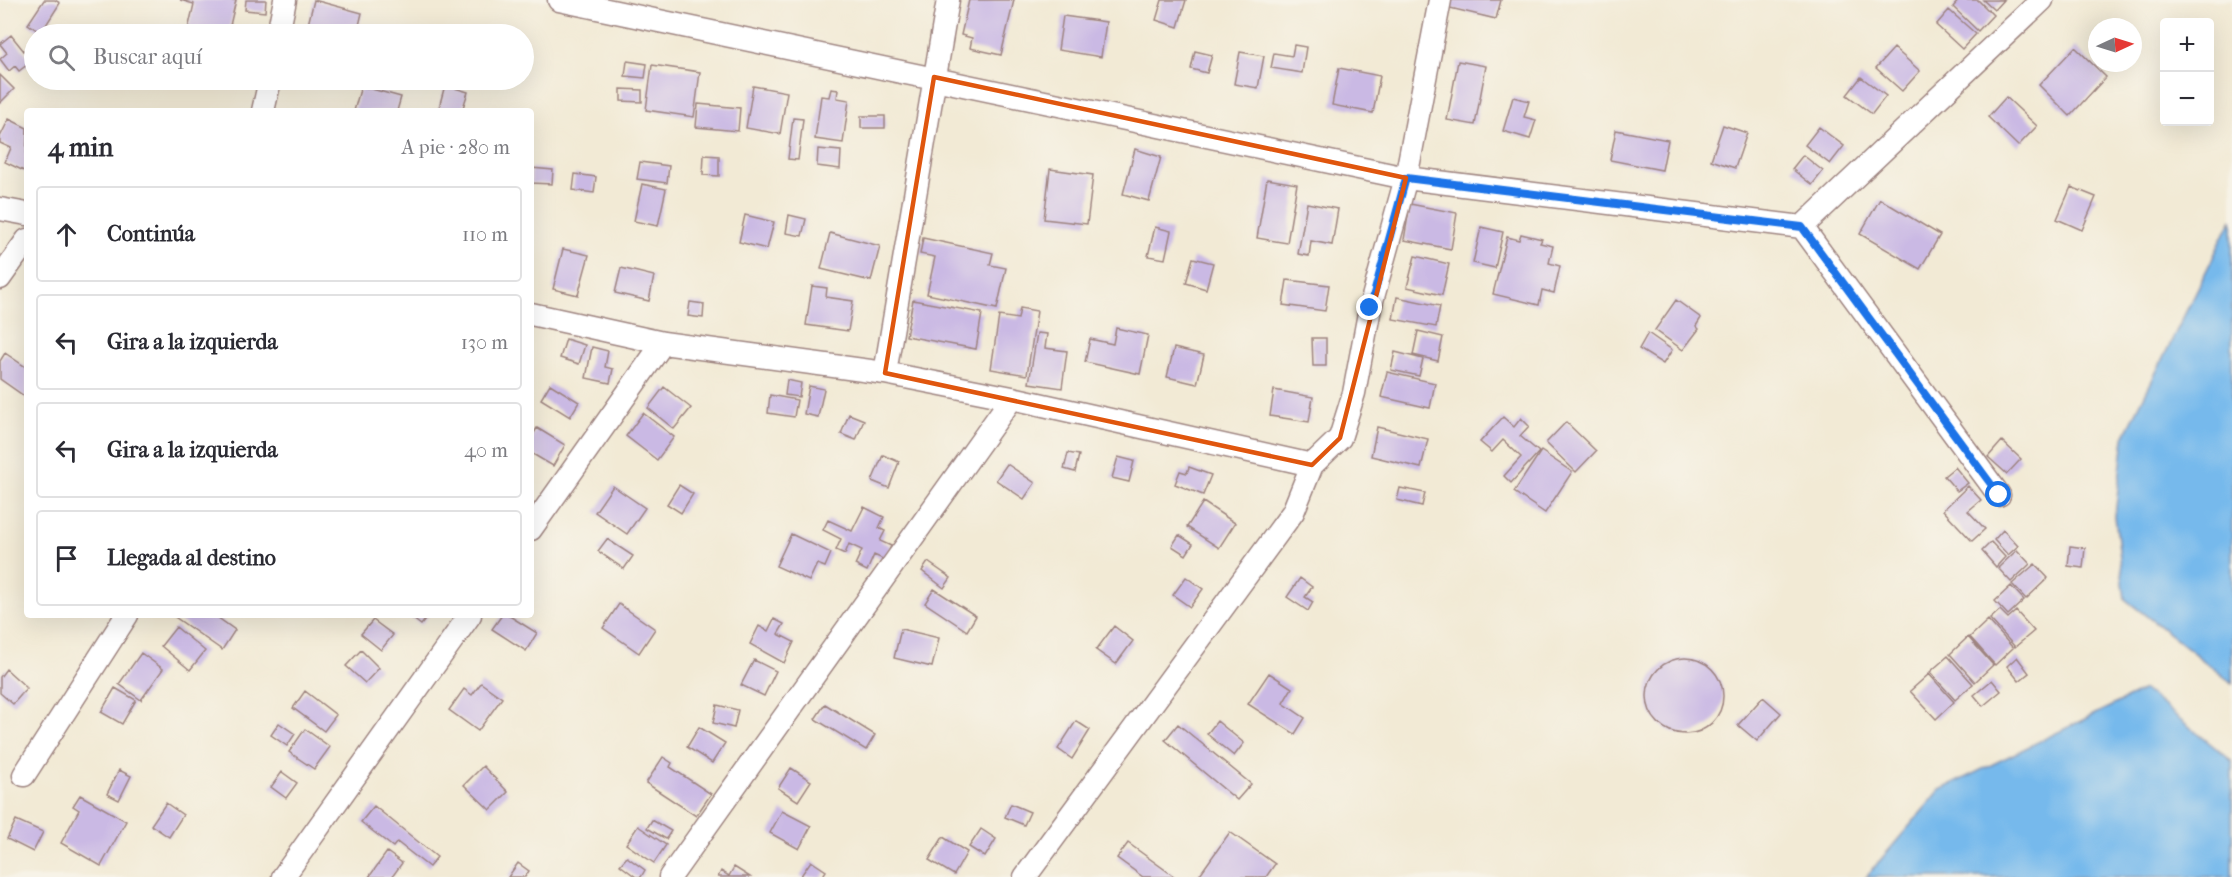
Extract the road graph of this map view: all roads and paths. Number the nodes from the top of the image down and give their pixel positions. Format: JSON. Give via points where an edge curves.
{"nodes":[{"id":1,"x":285,"y":0,"type":"edge"},
{"id":2,"x":560,"y":0,"type":"edge"},
{"id":3,"x":948,"y":0,"type":"edge"},
{"id":4,"x":1440,"y":0,"type":"edge"},
{"id":5,"x":2042,"y":0,"type":"edge"},
{"id":6,"x":280,"y":24,"type":"edge"},
{"id":7,"x":934,"y":77,"type":"junction"},
{"id":8,"x":268,"y":90,"type":"edge"},
{"id":9,"x":265,"y":108,"type":"edge"},
{"id":10,"x":1406,"y":178,"type":"junction"},
{"id":11,"x":0,"y":209,"type":"edge"},
{"id":12,"x":24,"y":213,"type":"edge"},
{"id":13,"x":1802,"y":227,"type":"junction"},
{"id":14,"x":24,"y":244,"type":"edge"},
{"id":15,"x":0,"y":278,"type":"edge"},
{"id":16,"x":534,"y":315,"type":"edge"},
{"id":17,"x":663,"y":343,"type":"junction"},
{"id":18,"x":885,"y":373,"type":"junction"},
{"id":19,"x":1012,"y":398,"type":"junction"},
{"id":20,"x":1312,"y":465,"type":"junction"},
{"id":21,"x":1999,"y":495,"type":"dead end"},
{"id":22,"x":534,"y":525,"type":"edge"},
{"id":23,"x":125,"y":618,"type":"edge"},
{"id":24,"x":468,"y":618,"type":"edge"},
{"id":25,"x":24,"y":775,"type":"dead end"},
{"id":26,"x":283,"y":877,"type":"edge"},
{"id":27,"x":670,"y":877,"type":"edge"},
{"id":28,"x":1025,"y":877,"type":"edge"}],
"edges":[{"from":1,"to":6,"type":"street"},
{"from":2,"to":7,"type":"street"},
{"from":3,"to":7,"type":"street"},
{"from":4,"to":10,"type":"street"},
{"from":5,"to":13,"type":"street"},
{"from":7,"to":10,"type":"street"},
{"from":7,"to":18,"type":"street"},
{"from":8,"to":9,"type":"street"},
{"from":10,"to":13,"type":"street"},
{"from":10,"to":20,"type":"street","via":[[1370,308],[1351,405],[1340,438]]},
{"from":11,"to":12,"type":"street"},
{"from":13,"to":21,"type":"street"},
{"from":14,"to":15,"type":"street"},
{"from":16,"to":17,"type":"street"},
{"from":17,"to":18,"type":"street"},
{"from":17,"to":22,"type":"street"},
{"from":18,"to":19,"type":"street"},
{"from":19,"to":20,"type":"street"},
{"from":19,"to":27,"type":"street"},
{"from":20,"to":28,"type":"street","via":[[1293,512]]},
{"from":23,"to":25,"type":"street"},
{"from":24,"to":26,"type":"street"}]}
